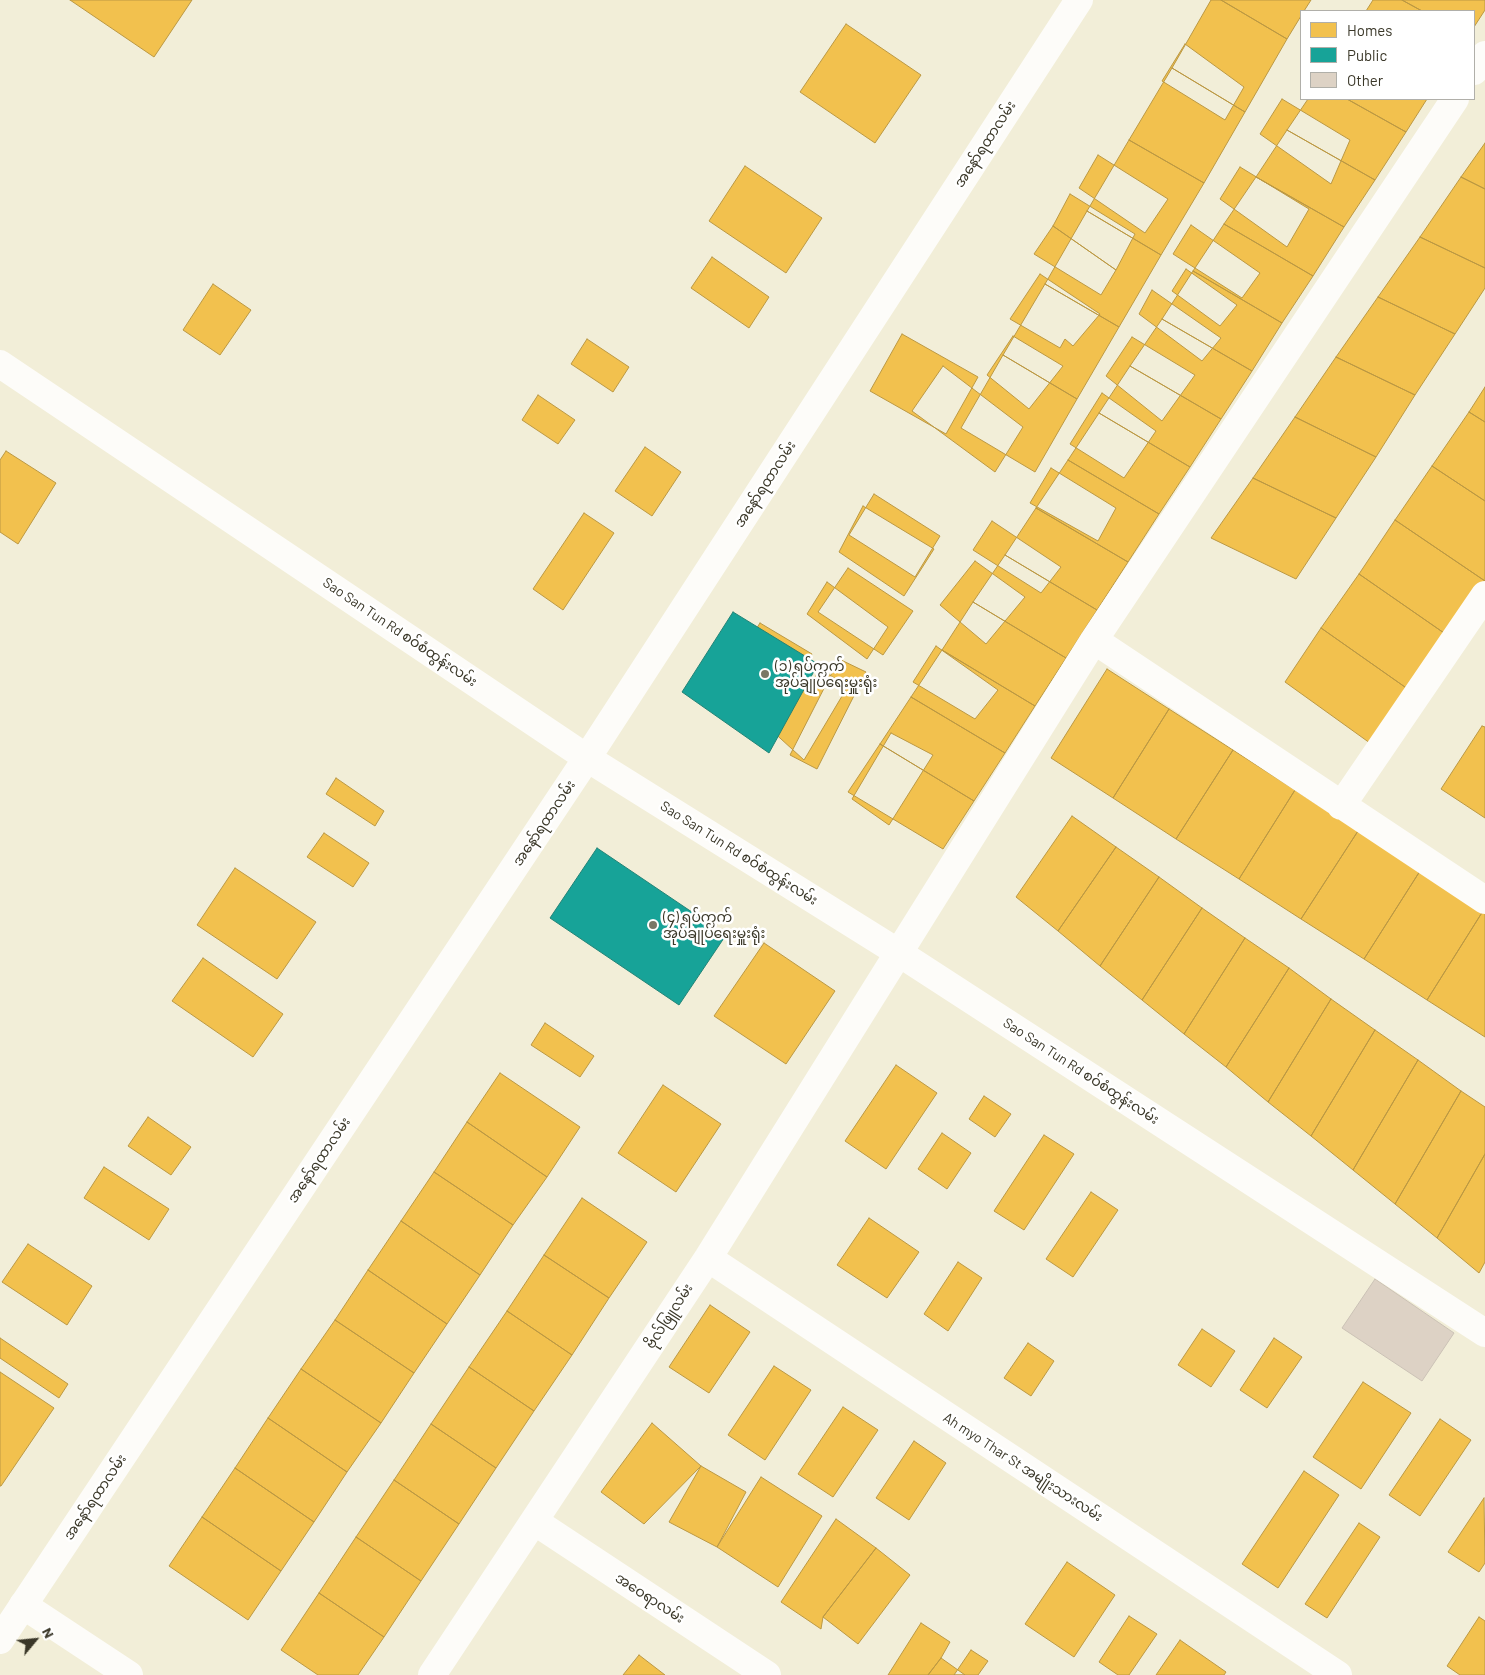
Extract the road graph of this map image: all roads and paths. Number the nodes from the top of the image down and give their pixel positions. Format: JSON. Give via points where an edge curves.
{"nodes":[{"id":1,"x":1079,"y":0,"type":"edge"},
{"id":2,"x":1485,"y":55,"type":"edge"},
{"id":3,"x":1475,"y":70,"type":"edge"},
{"id":4,"x":1455,"y":100,"type":"edge"},
{"id":5,"x":0,"y":364,"type":"edge"},
{"id":6,"x":1485,"y":596,"type":"edge"},
{"id":7,"x":1094,"y":640,"type":"junction"},
{"id":8,"x":587,"y":758,"type":"junction"},
{"id":9,"x":1341,"y":806,"type":"junction"},
{"id":10,"x":1485,"y":900,"type":"edge"},
{"id":11,"x":899,"y":953,"type":"junction"},
{"id":12,"x":708,"y":1258,"type":"junction"},
{"id":13,"x":1485,"y":1332,"type":"edge"},
{"id":14,"x":534,"y":1521,"type":"junction"},
{"id":15,"x":23,"y":1605,"type":"junction"},
{"id":16,"x":0,"y":1640,"type":"edge"},
{"id":17,"x":129,"y":1675,"type":"edge"},
{"id":18,"x":432,"y":1675,"type":"edge"},
{"id":19,"x":767,"y":1675,"type":"edge"},
{"id":20,"x":1338,"y":1675,"type":"edge"}],
"edges":[{"from":1,"to":8,"type":"street","name":"အနော်ရထာလမ်း"},
{"from":2,"to":3,"type":"street"},
{"from":4,"to":7,"type":"street","name":"ဗိုလ်ဖြူလမ်း"},
{"from":5,"to":8,"type":"street","name":"Sao San Tun Rd စဝ်စံထွန်းလမ်း"},
{"from":6,"to":9,"type":"street"},
{"from":7,"to":9,"type":"street"},
{"from":7,"to":11,"type":"street","name":"ဗိုလ်ဖြူလမ်း"},
{"from":8,"to":11,"type":"street","name":"Sao San Tun Rd စဝ်စံထွန်းလမ်း"},
{"from":8,"to":15,"type":"street","name":"အနော်ရထာလမ်း"},
{"from":9,"to":10,"type":"street"},
{"from":11,"to":12,"type":"street","name":"ဗိုလ်ဖြူလမ်း"},
{"from":11,"to":13,"type":"street","name":"Sao San Tun Rd စဝ်စံထွန်းလမ်း"},
{"from":12,"to":14,"type":"street","name":"ဗိုလ်ဖြူလမ်း"},
{"from":12,"to":20,"type":"street","name":"Ah myo Thar St အမျိုးသားလမ်း"},
{"from":14,"to":18,"type":"street","name":"ဗိုလ်ဖြူလမ်း"},
{"from":14,"to":19,"type":"street","name":"အဝေရာလမ်း"},
{"from":15,"to":16,"type":"street","name":"အနော်ရထာလမ်း"},
{"from":15,"to":17,"type":"street"}]}
